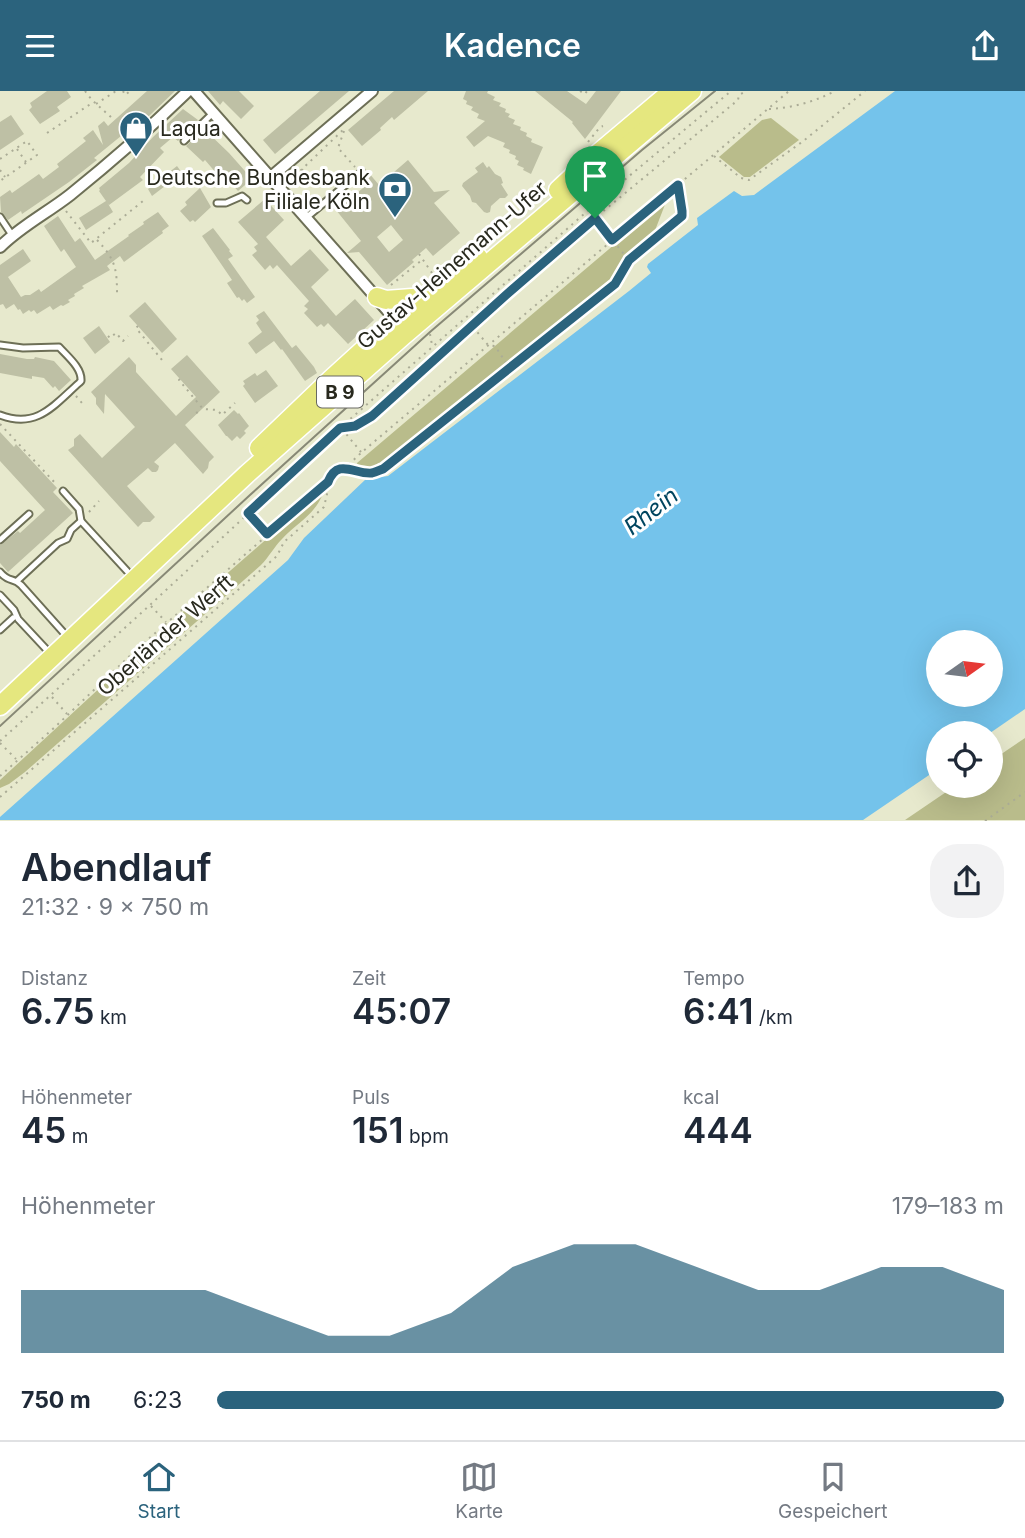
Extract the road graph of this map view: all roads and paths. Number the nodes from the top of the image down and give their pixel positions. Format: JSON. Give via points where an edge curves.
{"nodes":[{"id":1,"x":85,"y":91,"type":"edge"},
{"id":2,"x":116,"y":91,"type":"edge"},
{"id":3,"x":123,"y":91,"type":"edge"},
{"id":4,"x":130,"y":91,"type":"edge"},
{"id":5,"x":188,"y":91,"type":"edge"},
{"id":6,"x":194,"y":91,"type":"edge"},
{"id":7,"x":372,"y":91,"type":"edge"},
{"id":8,"x":580,"y":91,"type":"edge"},
{"id":9,"x":587,"y":91,"type":"edge"},
{"id":10,"x":672,"y":91,"type":"edge"},
{"id":11,"x":692,"y":91,"type":"edge"},
{"id":12,"x":731,"y":91,"type":"edge"},
{"id":13,"x":746,"y":91,"type":"edge"},
{"id":14,"x":789,"y":91,"type":"edge"},
{"id":15,"x":835,"y":91,"type":"edge"},
{"id":16,"x":865,"y":91,"type":"edge"},
{"id":17,"x":94,"y":103,"type":"junction"},
{"id":18,"x":768,"y":109,"type":"junction"},
{"id":19,"x":212,"y":113,"type":"junction"},
{"id":20,"x":114,"y":120,"type":"dead end"},
{"id":21,"x":603,"y":125,"type":"dead end"},
{"id":22,"x":47,"y":133,"type":"dead end"},
{"id":23,"x":184,"y":141,"type":"dead end"},
{"id":24,"x":588,"y":143,"type":"dead end"},
{"id":25,"x":17,"y":148,"type":"junction"},
{"id":26,"x":713,"y":156,"type":"junction"},
{"id":27,"x":0,"y":159,"type":"edge"},
{"id":28,"x":26,"y":163,"type":"junction"},
{"id":29,"x":302,"y":169,"type":"dead end"},
{"id":30,"x":0,"y":170,"type":"edge"},
{"id":31,"x":360,"y":173,"type":"joint"},
{"id":32,"x":5,"y":177,"type":"junction"},
{"id":33,"x":271,"y":177,"type":"junction"},
{"id":34,"x":0,"y":181,"type":"edge"},
{"id":35,"x":678,"y":185,"type":"junction"},
{"id":36,"x":247,"y":200,"type":"dead end"},
{"id":37,"x":143,"y":201,"type":"dead end"},
{"id":38,"x":60,"y":202,"type":"junction"},
{"id":39,"x":217,"y":203,"type":"dead end"},
{"id":40,"x":591,"y":214,"type":"dead end"},
{"id":41,"x":0,"y":217,"type":"edge"},
{"id":42,"x":307,"y":217,"type":"junction"},
{"id":43,"x":595,"y":218,"type":"junction"},
{"id":44,"x":12,"y":235,"type":"junction"},
{"id":45,"x":96,"y":239,"type":"junction"},
{"id":46,"x":612,"y":240,"type":"junction"},
{"id":47,"x":0,"y":247,"type":"edge"},
{"id":48,"x":419,"y":254,"type":"dead end"},
{"id":49,"x":422,"y":260,"type":"junction"},
{"id":50,"x":629,"y":260,"type":"junction"},
{"id":51,"x":440,"y":286,"type":"junction"},
{"id":52,"x":117,"y":294,"type":"dead end"},
{"id":53,"x":377,"y":297,"type":"junction"},
{"id":54,"x":425,"y":297,"type":"junction"},
{"id":55,"x":138,"y":326,"type":"dead end"},
{"id":56,"x":402,"y":326,"type":"junction"},
{"id":57,"x":472,"y":326,"type":"junction"},
{"id":58,"x":108,"y":336,"type":"dead end"},
{"id":59,"x":128,"y":336,"type":"dead end"},
{"id":60,"x":0,"y":345,"type":"edge"},
{"id":61,"x":488,"y":345,"type":"junction"},
{"id":62,"x":160,"y":364,"type":"dead end"},
{"id":63,"x":510,"y":369,"type":"junction"},
{"id":64,"x":180,"y":379,"type":"dead end"},
{"id":65,"x":235,"y":403,"type":"dead end"},
{"id":66,"x":202,"y":409,"type":"junction"},
{"id":67,"x":196,"y":413,"type":"dead end"},
{"id":68,"x":0,"y":415,"type":"edge"},
{"id":69,"x":0,"y":424,"type":"edge"},
{"id":70,"x":340,"y":428,"type":"junction"},
{"id":71,"x":362,"y":452,"type":"junction"},
{"id":72,"x":345,"y":468,"type":"junction"},
{"id":73,"x":328,"y":482,"type":"junction"},
{"id":74,"x":62,"y":491,"type":"joint"},
{"id":75,"x":99,"y":501,"type":"dead end"},
{"id":76,"x":248,"y":513,"type":"junction"},
{"id":77,"x":29,"y":514,"type":"dead end"},
{"id":78,"x":81,"y":521,"type":"junction"},
{"id":79,"x":267,"y":534,"type":"junction"},
{"id":80,"x":0,"y":540,"type":"edge"},
{"id":81,"x":127,"y":571,"type":"junction"},
{"id":82,"x":0,"y":572,"type":"edge"},
{"id":83,"x":17,"y":581,"type":"junction"},
{"id":84,"x":0,"y":595,"type":"edge"},
{"id":85,"x":150,"y":605,"type":"junction"},
{"id":86,"x":13,"y":618,"type":"dead end"},
{"id":87,"x":166,"y":623,"type":"junction"},
{"id":88,"x":0,"y":630,"type":"edge"},
{"id":89,"x":63,"y":632,"type":"junction"},
{"id":90,"x":46,"y":649,"type":"junction"},
{"id":91,"x":0,"y":691,"type":"edge"},
{"id":92,"x":51,"y":695,"type":"junction"},
{"id":93,"x":0,"y":706,"type":"edge"},
{"id":94,"x":68,"y":714,"type":"junction"},
{"id":95,"x":0,"y":742,"type":"edge"},
{"id":96,"x":17,"y":760,"type":"junction"},
{"id":97,"x":0,"y":776,"type":"edge"},
{"id":98,"x":1025,"y":792,"type":"edge"},
{"id":99,"x":0,"y":797,"type":"edge"},
{"id":100,"x":985,"y":821,"type":"edge"}],
"edges":[{"from":1,"to":17,"type":"path"},
{"from":2,"to":17,"type":"path"},
{"from":3,"to":4,"type":"path","via":[[125,95]]},
{"from":5,"to":38,"type":"street"},
{"from":6,"to":19,"type":"street"},
{"from":7,"to":33,"type":"street"},
{"from":8,"to":9,"type":"path","via":[[585,95]]},
{"from":10,"to":51,"type":"main road","name":"Gustav-Heinemann-Ufer","number":"B 9","via":[[491,248]]},
{"from":11,"to":56,"type":"main road","name":"Gustav-Heinemann-Ufer","number":"B 9"},
{"from":12,"to":70,"type":"path"},
{"from":13,"to":43,"type":"path"},
{"from":14,"to":18,"type":"path","name":"Oberländer Werft"},
{"from":15,"to":18,"type":"path","via":[[788,108]]},
{"from":16,"to":26,"type":"path","via":[[749,180]]},
{"from":17,"to":20,"type":"path"},
{"from":17,"to":22,"type":"path"},
{"from":18,"to":26,"type":"path","name":"Oberländer Werft"},
{"from":19,"to":23,"type":"lane"},
{"from":19,"to":33,"type":"street"},
{"from":21,"to":24,"type":"path"},
{"from":25,"to":27,"type":"path"},
{"from":25,"to":28,"type":"path"},
{"from":25,"to":28,"type":"path","via":[[27,141],[37,156]]},
{"from":26,"to":35,"type":"path","name":"Oberländer Werft"},
{"from":28,"to":32,"type":"path"},
{"from":29,"to":31,"type":"path","via":[[345,129],[338,148]]},
{"from":30,"to":32,"type":"path"},
{"from":31,"to":42,"type":"lane"},
{"from":32,"to":34,"type":"path"},
{"from":33,"to":42,"type":"street"},
{"from":35,"to":46,"type":"path","name":"Oberländer Werft"},
{"from":35,"to":50,"type":"path","via":[[682,216]]},
{"from":36,"to":39,"type":"lane","via":[[243,196]]},
{"from":37,"to":45,"type":"path"},
{"from":38,"to":44,"type":"street"},
{"from":38,"to":45,"type":"path","via":[[91,243]]},
{"from":40,"to":43,"type":"path"},
{"from":41,"to":44,"type":"lane"},
{"from":42,"to":53,"type":"street"},
{"from":43,"to":46,"type":"path"},
{"from":43,"to":57,"type":"path"},
{"from":44,"to":47,"type":"street"},
{"from":45,"to":52,"type":"path","via":[[116,270]]},
{"from":46,"to":50,"type":"path"},
{"from":46,"to":61,"type":"path","name":"Oberländer Werft"},
{"from":48,"to":49,"type":"path"},
{"from":49,"to":51,"type":"path"},
{"from":49,"to":53,"type":"path"},
{"from":50,"to":63,"type":"path","via":[[615,284]]},
{"from":51,"to":54,"type":"main road","name":"Gustav-Heinemann-Ufer","number":"B 9"},
{"from":53,"to":54,"type":"main road"},
{"from":53,"to":56,"type":"street"},
{"from":54,"to":56,"type":"main road","name":"Gustav-Heinemann-Ufer","number":"B 9"},
{"from":55,"to":62,"type":"path","via":[[162,360]]},
{"from":56,"to":81,"type":"main road","name":"Gustav-Heinemann-Ufer","number":"B 9","via":[[330,380]]},
{"from":56,"to":93,"type":"main road","name":"Gustav-Heinemann-Ufer","number":"B 9"},
{"from":57,"to":61,"type":"path"},
{"from":57,"to":70,"type":"path","via":[[372,416]]},
{"from":58,"to":59,"type":"path","via":[[116,333],[123,341]]},
{"from":60,"to":68,"type":"lane","via":[[59,348],[82,374],[79,383],[38,417],[17,420]]},
{"from":61,"to":63,"type":"path","via":[[495,346]]},
{"from":61,"to":71,"type":"path","name":"Oberländer Werft"},
{"from":63,"to":72,"type":"path","via":[[383,469],[372,473]]},
{"from":64,"to":66,"type":"path"},
{"from":65,"to":66,"type":"path","via":[[222,415],[217,409]]},
{"from":66,"to":67,"type":"path"},
{"from":69,"to":74,"type":"path"},
{"from":70,"to":71,"type":"path"},
{"from":70,"to":76,"type":"path"},
{"from":71,"to":72,"type":"path","name":"Oberländer Werft"},
{"from":72,"to":73,"type":"path","name":"Oberländer Werft"},
{"from":73,"to":79,"type":"path","name":"Oberländer Werft"},
{"from":73,"to":99,"type":"path","name":"Oberländer Werft","via":[[324,507],[284,542],[277,556]]},
{"from":74,"to":78,"type":"lane","via":[[79,509]]},
{"from":75,"to":78,"type":"path"},
{"from":76,"to":79,"type":"path"},
{"from":76,"to":85,"type":"path"},
{"from":77,"to":80,"type":"lane"},
{"from":78,"to":81,"type":"lane"},
{"from":78,"to":83,"type":"lane","via":[[67,539]]},
{"from":79,"to":87,"type":"path","name":"Oberländer Werft"},
{"from":81,"to":89,"type":"main road","name":"Gustav-Heinemann-Ufer","number":"B 9"},
{"from":82,"to":83,"type":"lane"},
{"from":83,"to":89,"type":"lane"},
{"from":84,"to":90,"type":"lane"},
{"from":85,"to":87,"type":"path"},
{"from":85,"to":92,"type":"path"},
{"from":86,"to":88,"type":"lane"},
{"from":87,"to":94,"type":"path","name":"Oberländer Werft"},
{"from":89,"to":90,"type":"main road","name":"Gustav-Heinemann-Ufer","number":"B 9"},
{"from":90,"to":91,"type":"main road","name":"Gustav-Heinemann-Ufer","number":"B 9"},
{"from":92,"to":94,"type":"path"},
{"from":92,"to":95,"type":"path"},
{"from":94,"to":96,"type":"path","name":"Oberländer Werft"},
{"from":95,"to":96,"type":"path"},
{"from":96,"to":97,"type":"path","name":"Oberländer Werft"},
{"from":98,"to":100,"type":"path"}]}
